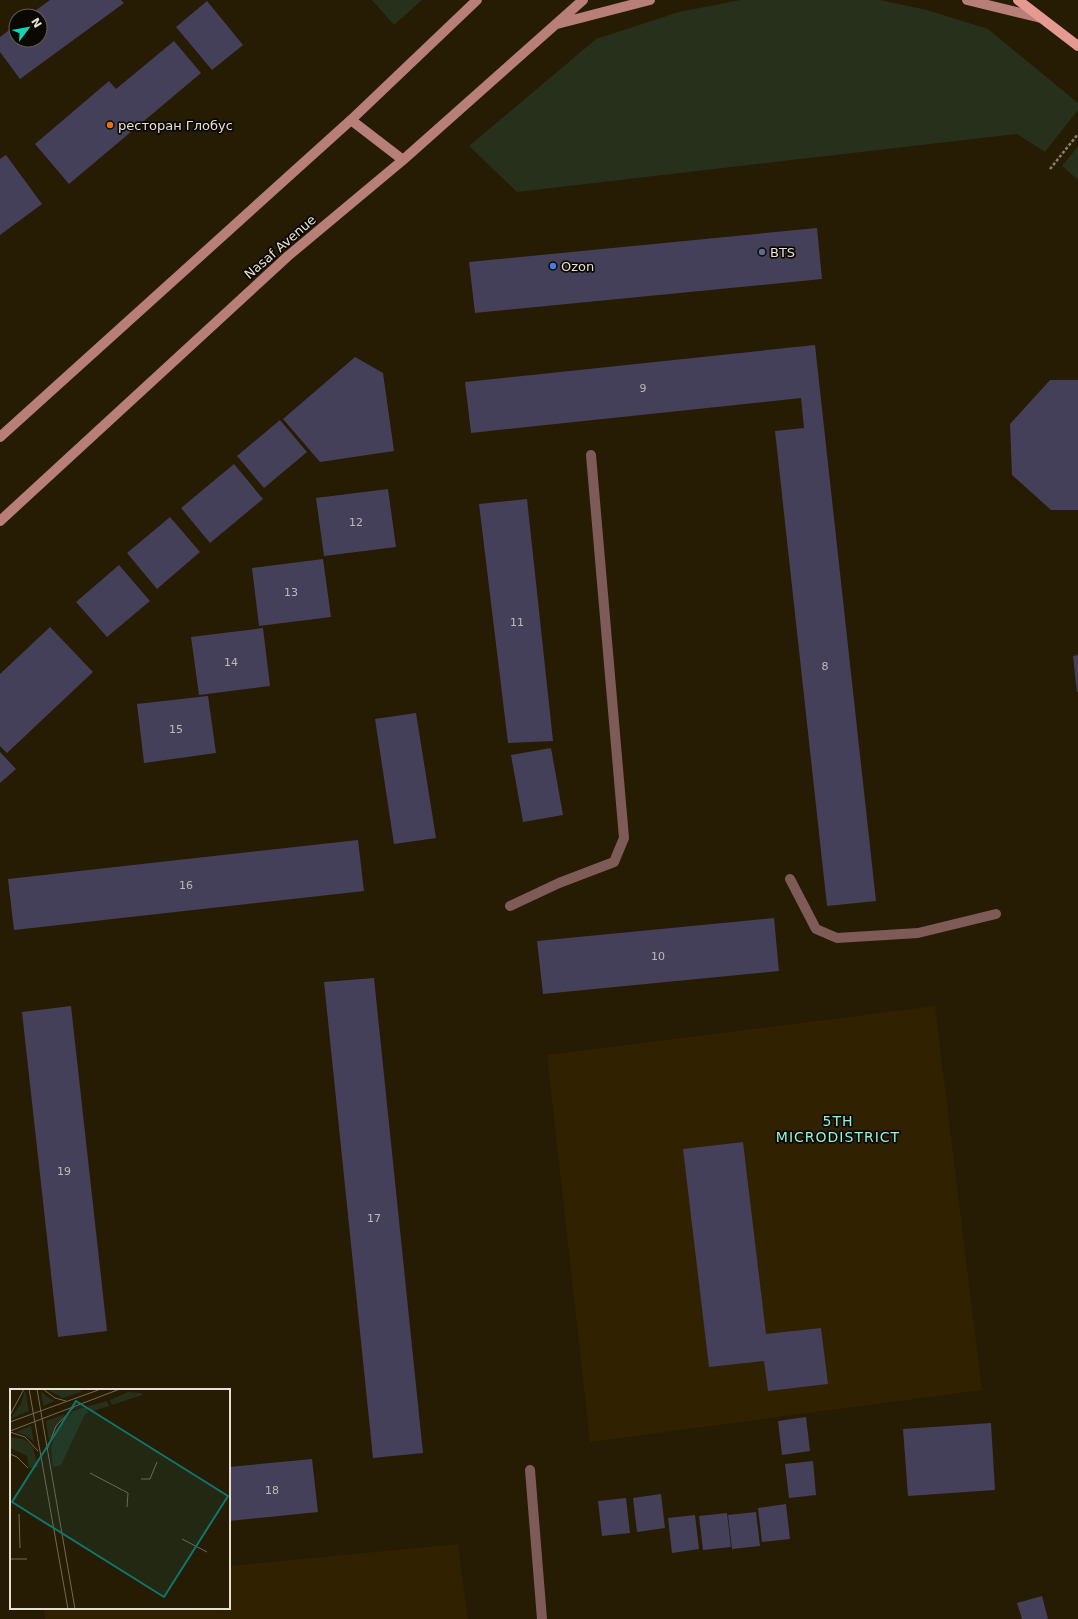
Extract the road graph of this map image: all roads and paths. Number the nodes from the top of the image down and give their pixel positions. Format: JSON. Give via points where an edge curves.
{"nodes":[{"id":1,"x":477,"y":0,"type":"edge"},
{"id":2,"x":583,"y":0,"type":"edge"},
{"id":3,"x":650,"y":0,"type":"edge"},
{"id":4,"x":967,"y":0,"type":"edge"},
{"id":5,"x":1018,"y":0,"type":"edge"},
{"id":6,"x":1041,"y":18,"type":"junction"},
{"id":7,"x":555,"y":25,"type":"junction"},
{"id":8,"x":1078,"y":46,"type":"edge"},
{"id":9,"x":351,"y":120,"type":"junction"},
{"id":10,"x":1078,"y":134,"type":"edge"},
{"id":11,"x":403,"y":160,"type":"junction"},
{"id":12,"x":1050,"y":169,"type":"dead end"},
{"id":13,"x":0,"y":437,"type":"edge"},
{"id":14,"x":591,"y":455,"type":"dead end"},
{"id":15,"x":0,"y":521,"type":"edge"},
{"id":16,"x":790,"y":878,"type":"dead end"},
{"id":17,"x":510,"y":906,"type":"dead end"},
{"id":18,"x":996,"y":914,"type":"dead end"},
{"id":19,"x":530,"y":1470,"type":"dead end"},
{"id":20,"x":542,"y":1619,"type":"edge"}],
"edges":[{"from":1,"to":9,"type":"main road"},
{"from":2,"to":7,"type":"main road","name":"Nasaf Avenue"},
{"from":3,"to":7,"type":"main road"},
{"from":4,"to":6,"type":"main road"},
{"from":5,"to":6,"type":"main road"},
{"from":6,"to":8,"type":"main road"},
{"from":7,"to":11,"type":"main road","name":"Nasaf Avenue"},
{"from":9,"to":11,"type":"main road"},
{"from":9,"to":13,"type":"main road"},
{"from":10,"to":12,"type":"path"},
{"from":11,"to":15,"type":"main road","name":"Nasaf Avenue","via":[[288,256]]},
{"from":14,"to":17,"type":"lane","via":[[624,838],[614,862],[559,883]]},
{"from":16,"to":18,"type":"lane","via":[[816,929],[837,938],[918,933]]},
{"from":19,"to":20,"type":"lane"}]}
